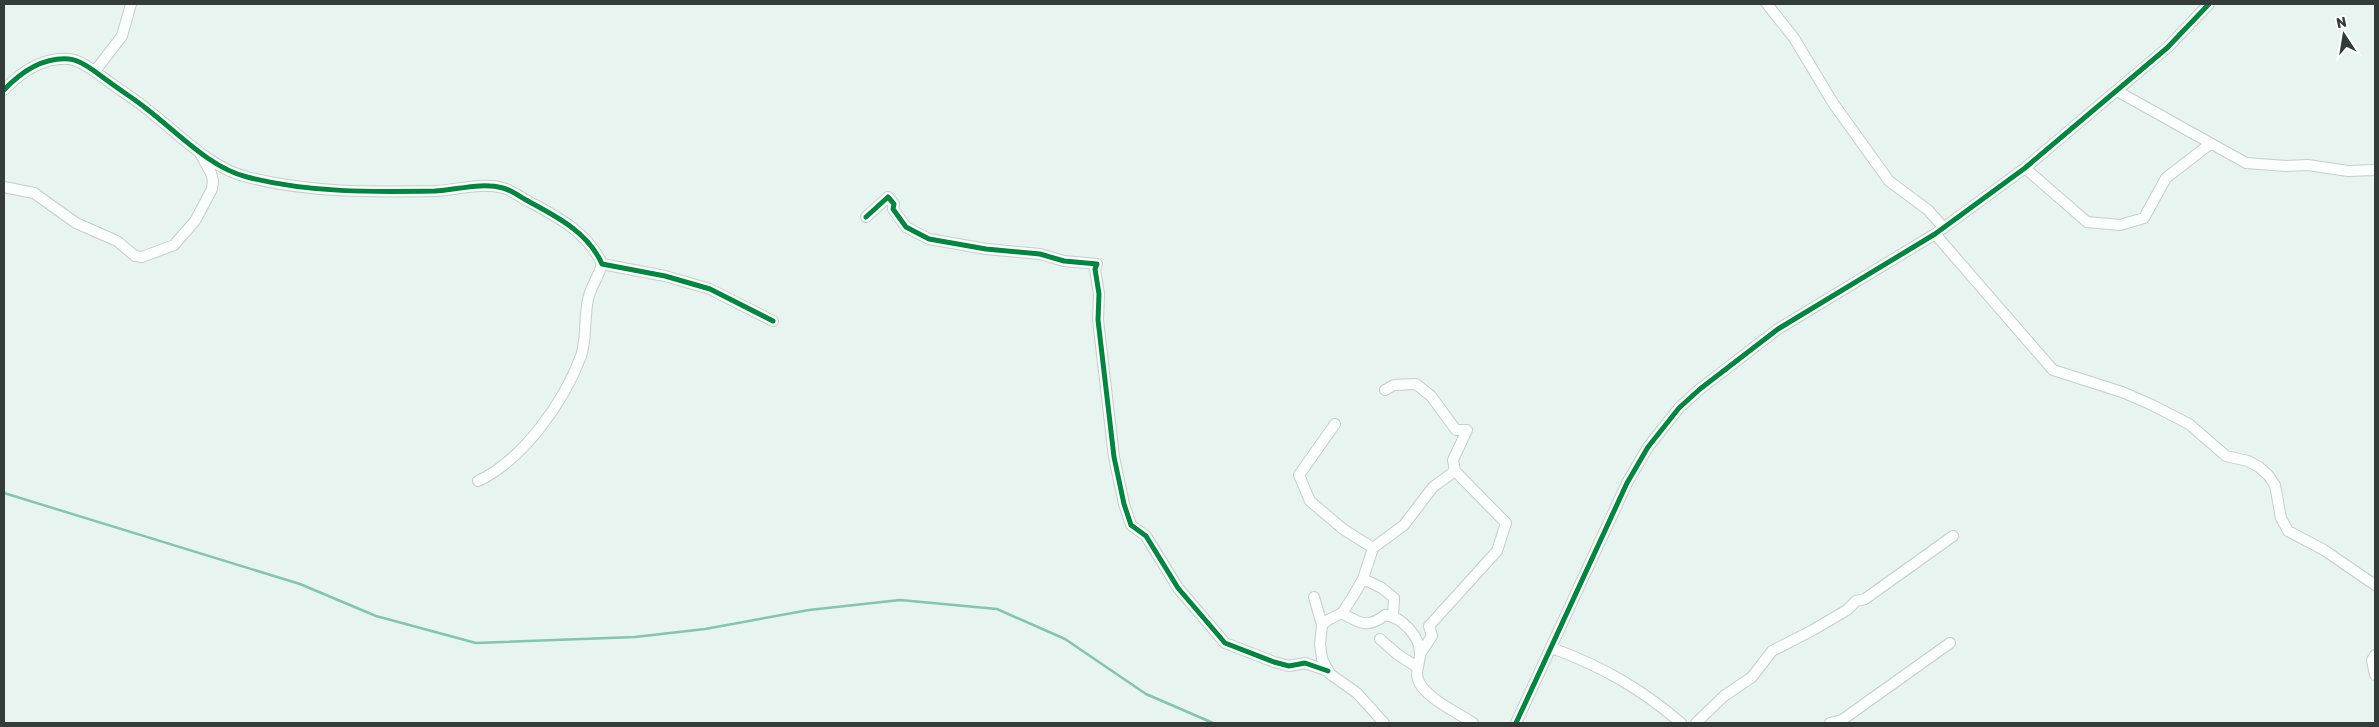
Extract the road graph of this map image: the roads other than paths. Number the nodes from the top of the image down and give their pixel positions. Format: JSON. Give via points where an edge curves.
{"nodes":[{"id":1,"x":131,"y":4,"type":"edge"},
{"id":2,"x":1767,"y":4,"type":"edge"},
{"id":3,"x":2209,"y":4,"type":"edge"},
{"id":4,"x":95,"y":71,"type":"junction"},
{"id":5,"x":4,"y":90,"type":"edge"},
{"id":6,"x":2118,"y":91,"type":"junction"},
{"id":7,"x":2210,"y":144,"type":"junction"},
{"id":8,"x":198,"y":150,"type":"junction"},
{"id":9,"x":2025,"y":168,"type":"junction"},
{"id":10,"x":2375,"y":170,"type":"edge"},
{"id":11,"x":4,"y":187,"type":"edge"},
{"id":12,"x":866,"y":217,"type":"dead end"},
{"id":13,"x":1939,"y":231,"type":"junction"},
{"id":14,"x":602,"y":264,"type":"junction"},
{"id":15,"x":773,"y":321,"type":"dead end"},
{"id":16,"x":1386,"y":390,"type":"dead end"},
{"id":17,"x":1335,"y":424,"type":"dead end"},
{"id":18,"x":1455,"y":471,"type":"junction"},
{"id":19,"x":478,"y":481,"type":"dead end"},
{"id":20,"x":1953,"y":536,"type":"dead end"},
{"id":21,"x":1373,"y":548,"type":"junction"},
{"id":22,"x":1363,"y":579,"type":"junction"},
{"id":23,"x":2375,"y":585,"type":"edge"},
{"id":24,"x":1314,"y":597,"type":"dead end"},
{"id":25,"x":1342,"y":613,"type":"junction"},
{"id":26,"x":1393,"y":616,"type":"junction"},
{"id":27,"x":1322,"y":625,"type":"junction"},
{"id":28,"x":1380,"y":639,"type":"dead end"},
{"id":29,"x":1950,"y":643,"type":"dead end"},
{"id":30,"x":1552,"y":648,"type":"junction"},
{"id":31,"x":1420,"y":654,"type":"junction"},
{"id":32,"x":2375,"y":655,"type":"edge"},
{"id":33,"x":1417,"y":667,"type":"junction"},
{"id":34,"x":1328,"y":671,"type":"junction"},
{"id":35,"x":2375,"y":675,"type":"edge"},
{"id":36,"x":1384,"y":723,"type":"edge"},
{"id":37,"x":1473,"y":723,"type":"edge"},
{"id":38,"x":1516,"y":723,"type":"edge"},
{"id":39,"x":1681,"y":723,"type":"edge"},
{"id":40,"x":1696,"y":723,"type":"edge"},
{"id":41,"x":1830,"y":723,"type":"edge"}],
"edges":[{"from":1,"to":4,"type":"street","via":[[122,36]]},
{"from":2,"to":13,"type":"street","via":[[1794,38],[1832,103],[1889,181],[1928,210]]},
{"from":3,"to":6,"type":"street","via":[[2167,48]]},
{"from":4,"to":5,"type":"street","via":[[71,59],[53,60],[17,75]]},
{"from":4,"to":8,"type":"street"},
{"from":6,"to":7,"type":"street"},
{"from":6,"to":9,"type":"street"},
{"from":7,"to":9,"type":"street","via":[[2166,178],[2144,218],[2120,225],[2088,222]]},
{"from":7,"to":10,"type":"street","via":[[2246,163]]},
{"from":8,"to":11,"type":"street","via":[[213,181],[195,222],[174,245],[142,257],[134,256],[117,242],[76,223],[34,193]]},
{"from":8,"to":14,"type":"street","via":[[246,177],[291,185],[359,192],[482,186],[503,188],[553,214],[580,233],[596,250]]},
{"from":9,"to":13,"type":"street"},
{"from":12,"to":34,"type":"street","via":[[888,197],[906,227],[930,240],[1097,264],[1098,320],[1114,457],[1131,525],[1146,536],[1178,588],[1225,643],[1289,666],[1305,663]]},
{"from":13,"to":23,"type":"street","via":[[2054,370],[2150,404],[2190,424],[2226,456],[2259,467],[2275,485],[2281,518],[2288,532],[2324,550]]},
{"from":13,"to":30,"type":"street","via":[[1778,329],[1722,370],[1680,408],[1648,447],[1627,483]]},
{"from":14,"to":15,"type":"street","via":[[710,289]]},
{"from":14,"to":19,"type":"street","via":[[587,301],[581,355],[567,386],[553,410],[509,461]]},
{"from":16,"to":18,"type":"street","via":[[1394,385],[1416,384],[1431,396],[1456,430],[1467,430],[1453,460]]},
{"from":17,"to":21,"type":"street","via":[[1299,474],[1310,501],[1343,529]]},
{"from":18,"to":21,"type":"street","via":[[1432,487],[1404,525]]},
{"from":18,"to":31,"type":"street","via":[[1506,523],[1498,551],[1429,626],[1432,636]]},
{"from":20,"to":40,"type":"street","via":[[1865,599],[1856,601],[1847,610],[1772,651],[1752,678],[1724,696]]},
{"from":21,"to":22,"type":"street"},
{"from":22,"to":25,"type":"street"},
{"from":22,"to":26,"type":"street","via":[[1391,594],[1394,598]]},
{"from":24,"to":27,"type":"street"},
{"from":25,"to":26,"type":"street","via":[[1363,624],[1376,623],[1385,615]]},
{"from":25,"to":27,"type":"street"},
{"from":26,"to":31,"type":"street","via":[[1405,623],[1419,645]]},
{"from":27,"to":34,"type":"street","via":[[1320,644]]},
{"from":28,"to":33,"type":"street"},
{"from":29,"to":41,"type":"street","via":[[1842,720]]},
{"from":30,"to":38,"type":"street"},
{"from":30,"to":39,"type":"street","via":[[1621,679],[1657,702]]},
{"from":31,"to":33,"type":"street"},
{"from":32,"to":35,"type":"street","via":[[2372,660]]},
{"from":33,"to":37,"type":"street","via":[[1416,676],[1431,696]]},
{"from":34,"to":36,"type":"street","via":[[1357,693]]}]}
